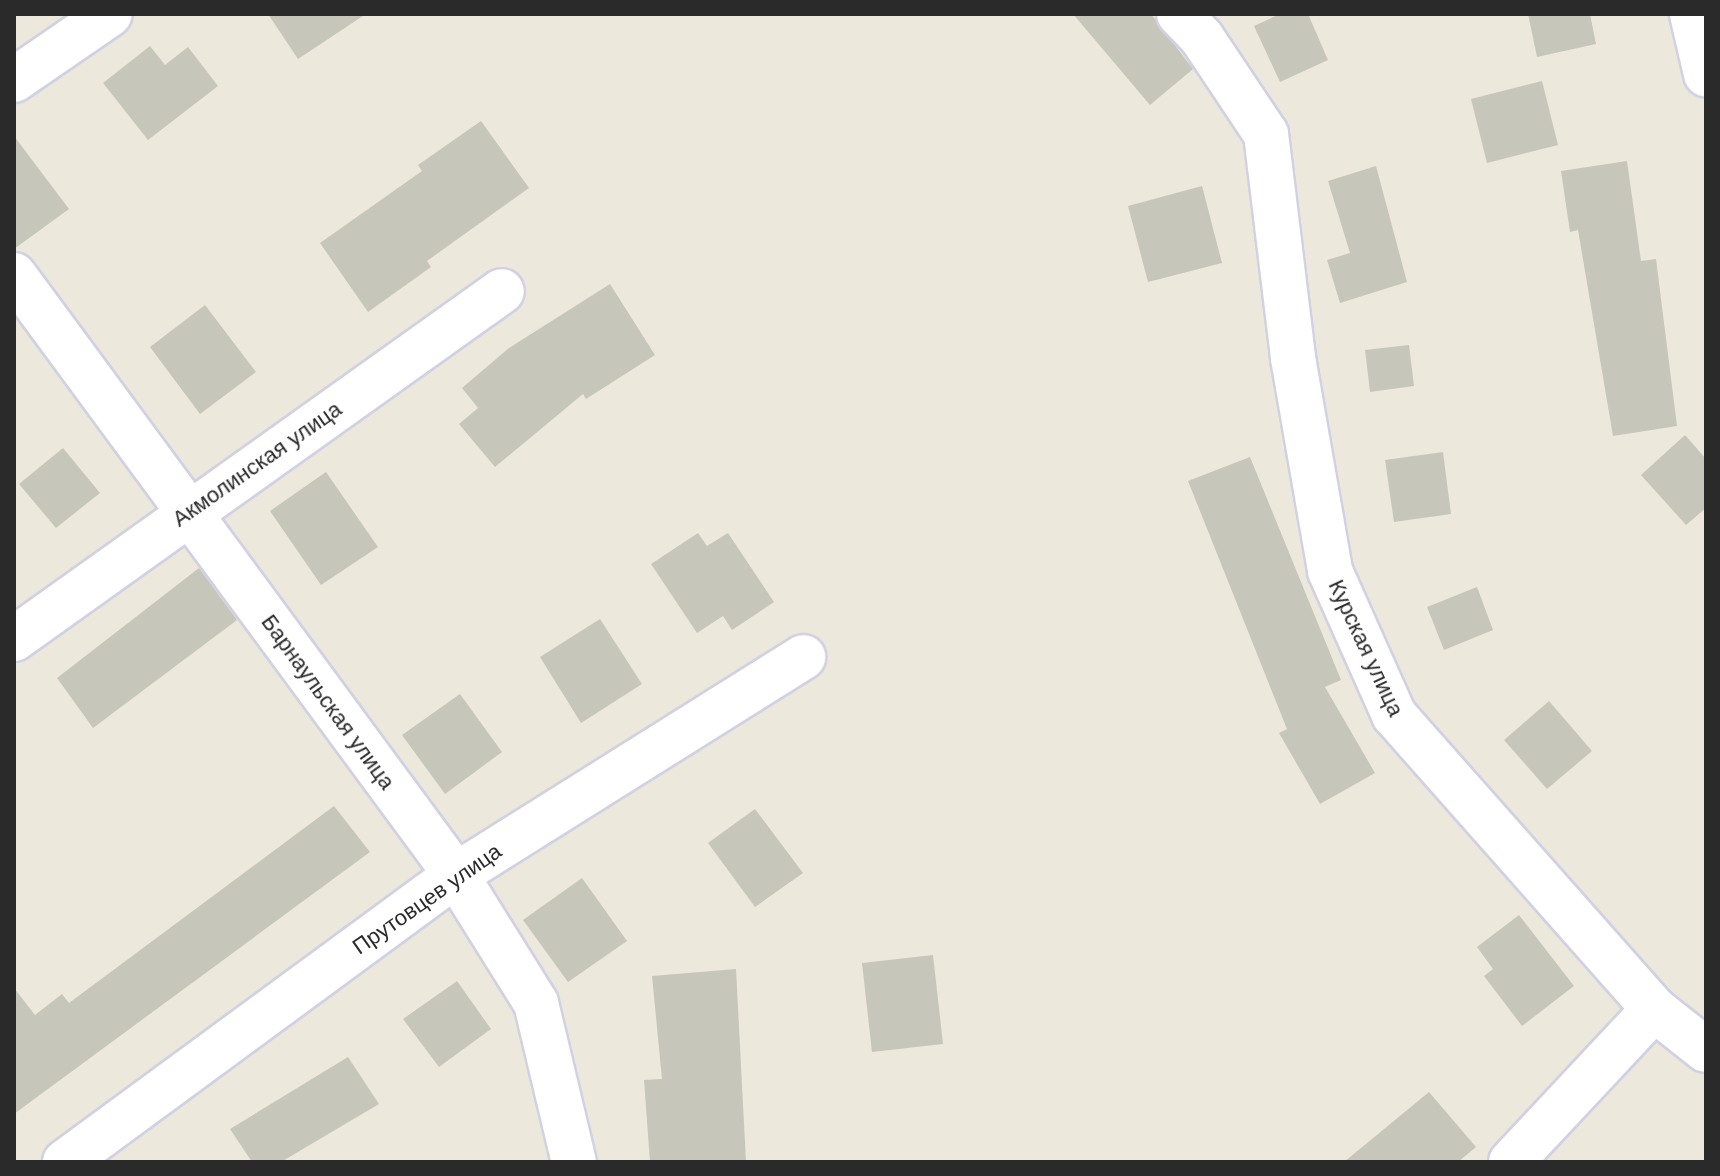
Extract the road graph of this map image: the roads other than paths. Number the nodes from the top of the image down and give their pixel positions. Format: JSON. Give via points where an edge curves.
{"nodes":[{"id":1,"x":110,"y":14,"type":"edge"},
{"id":2,"x":1179,"y":14,"type":"edge"},
{"id":3,"x":1692,"y":14,"type":"edge"},
{"id":4,"x":1706,"y":74,"type":"edge"},
{"id":5,"x":14,"y":80,"type":"edge"},
{"id":6,"x":14,"y":275,"type":"edge"},
{"id":7,"x":502,"y":291,"type":"dead end"},
{"id":8,"x":189,"y":513,"type":"junction"},
{"id":9,"x":14,"y":639,"type":"edge"},
{"id":10,"x":803,"y":657,"type":"dead end"},
{"id":11,"x":456,"y":875,"type":"junction"},
{"id":12,"x":1654,"y":1009,"type":"junction"},
{"id":13,"x":1706,"y":1050,"type":"edge"},
{"id":14,"x":65,"y":1162,"type":"edge"},
{"id":15,"x":574,"y":1162,"type":"edge"},
{"id":16,"x":1511,"y":1162,"type":"edge"}],
"edges":[{"from":1,"to":5,"type":"street"},
{"from":2,"to":12,"type":"street","name":"Курская улица","via":[[1202,38],[1266,134],[1293,358],[1330,571],[1394,715]]},
{"from":3,"to":4,"type":"street"},
{"from":6,"to":8,"type":"street","name":"Барнаульская улица"},
{"from":7,"to":8,"type":"street","name":"Акмолинская улица"},
{"from":8,"to":9,"type":"street","name":"Акмолинская улица"},
{"from":8,"to":11,"type":"street","name":"Барнаульская улица"},
{"from":10,"to":11,"type":"street","name":"Прутовцев улица"},
{"from":11,"to":14,"type":"street","name":"Прутовцев улица"},
{"from":11,"to":15,"type":"street","name":"Барнаульская улица","via":[[536,1003]]},
{"from":12,"to":13,"type":"street","name":"Курская улица"},
{"from":12,"to":16,"type":"street"}]}
